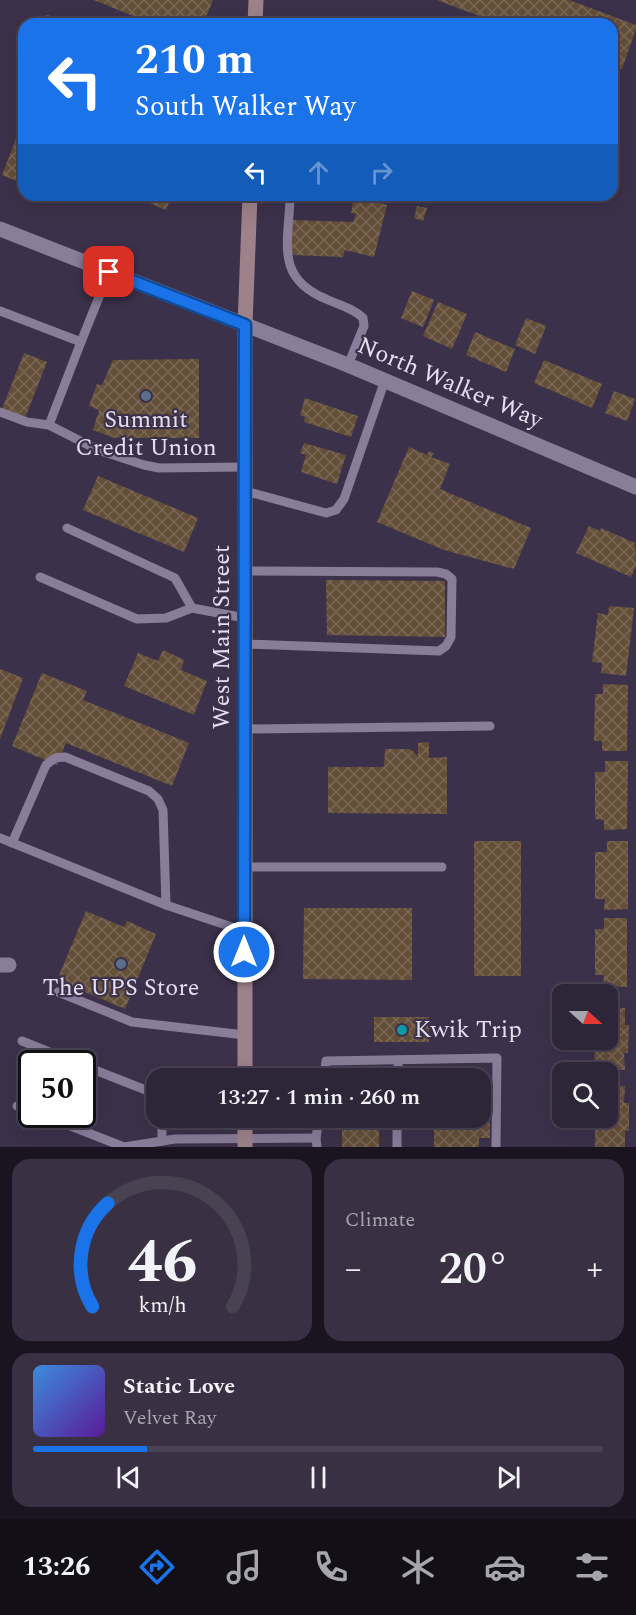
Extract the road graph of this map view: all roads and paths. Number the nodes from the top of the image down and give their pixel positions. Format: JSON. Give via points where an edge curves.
{"nodes":[{"id":1,"x":256,"y":0,"type":"edge"},
{"id":2,"x":255,"y":18,"type":"edge"},
{"id":3,"x":249,"y":201,"type":"edge"},
{"id":4,"x":290,"y":201,"type":"edge"},
{"id":5,"x":0,"y":229,"type":"edge"},
{"id":6,"x":109,"y":272,"type":"junction"},
{"id":7,"x":0,"y":311,"type":"edge"},
{"id":8,"x":245,"y":325,"type":"junction"},
{"id":9,"x":81,"y":342,"type":"junction"},
{"id":10,"x":348,"y":365,"type":"junction"},
{"id":11,"x":385,"y":380,"type":"junction"},
{"id":12,"x":0,"y":412,"type":"edge"},
{"id":13,"x":49,"y":425,"type":"junction"},
{"id":14,"x":244,"y":467,"type":"junction"},
{"id":15,"x":636,"y":487,"type":"edge"},
{"id":16,"x":245,"y":491,"type":"junction"},
{"id":17,"x":67,"y":528,"type":"dead end"},
{"id":18,"x":245,"y":571,"type":"junction"},
{"id":19,"x":40,"y":578,"type":"dead end"},
{"id":20,"x":192,"y":608,"type":"junction"},
{"id":21,"x":245,"y":618,"type":"junction"},
{"id":22,"x":245,"y":645,"type":"junction"},
{"id":23,"x":490,"y":726,"type":"dead end"},
{"id":24,"x":245,"y":729,"type":"junction"},
{"id":25,"x":0,"y":838,"type":"edge"},
{"id":26,"x":12,"y":843,"type":"junction"},
{"id":27,"x":245,"y":867,"type":"junction"},
{"id":28,"x":442,"y":867,"type":"dead end"},
{"id":29,"x":166,"y":905,"type":"junction"},
{"id":30,"x":244,"y":931,"type":"junction"},
{"id":31,"x":58,"y":992,"type":"dead end"},
{"id":32,"x":245,"y":1035,"type":"junction"},
{"id":33,"x":22,"y":1041,"type":"dead end"},
{"id":34,"x":45,"y":1050,"type":"edge"},
{"id":35,"x":398,"y":1060,"type":"junction"},
{"id":36,"x":244,"y":1068,"type":"edge"},
{"id":37,"x":325,"y":1068,"type":"edge"},
{"id":38,"x":398,"y":1068,"type":"edge"},
{"id":39,"x":96,"y":1070,"type":"edge"},
{"id":40,"x":146,"y":1090,"type":"edge"},
{"id":41,"x":74,"y":1128,"type":"edge"},
{"id":42,"x":162,"y":1128,"type":"edge"},
{"id":43,"x":397,"y":1128,"type":"edge"},
{"id":44,"x":162,"y":1141,"type":"junction"},
{"id":45,"x":317,"y":1142,"type":"edge"},
{"id":46,"x":244,"y":1143,"type":"edge"},
{"id":47,"x":115,"y":1145,"type":"edge"},
{"id":48,"x":397,"y":1147,"type":"edge"},
{"id":49,"x":496,"y":1147,"type":"edge"}],
"edges":[{"from":1,"to":2,"type":"main road"},
{"from":3,"to":8,"type":"main road","name":"West Main Street"},
{"from":4,"to":10,"type":"lane","via":[[290,270],[308,289],[363,318],[364,326]]},
{"from":5,"to":6,"type":"street","name":"North Walker Way"},
{"from":6,"to":8,"type":"street","name":"North Walker Way"},
{"from":6,"to":9,"type":"lane"},
{"from":7,"to":9,"type":"lane"},
{"from":8,"to":10,"type":"street","name":"North Walker Way"},
{"from":8,"to":14,"type":"main road","name":"West Main Street"},
{"from":9,"to":13,"type":"lane"},
{"from":10,"to":11,"type":"street","name":"North Walker Way"},
{"from":11,"to":15,"type":"street","name":"North Walker Way"},
{"from":11,"to":16,"type":"lane","via":[[344,499],[336,510],[326,513]]},
{"from":12,"to":13,"type":"lane"},
{"from":13,"to":14,"type":"lane","via":[[98,450],[144,465]]},
{"from":14,"to":16,"type":"main road","name":"West Main Street"},
{"from":16,"to":18,"type":"main road","name":"West Main Street"},
{"from":17,"to":20,"type":"lane","via":[[174,578]]},
{"from":18,"to":21,"type":"main road","name":"West Main Street"},
{"from":18,"to":22,"type":"lane","via":[[437,572],[452,579],[451,638],[439,651]]},
{"from":19,"to":20,"type":"lane","via":[[137,619],[166,618]]},
{"from":20,"to":21,"type":"lane"},
{"from":21,"to":22,"type":"main road","name":"West Main Street"},
{"from":22,"to":24,"type":"main road","name":"West Main Street"},
{"from":23,"to":24,"type":"lane"},
{"from":24,"to":27,"type":"main road","name":"West Main Street"},
{"from":25,"to":26,"type":"lane"},
{"from":26,"to":29,"type":"lane"},
{"from":26,"to":29,"type":"lane","via":[[46,765],[65,757],[149,791],[158,799],[163,810]]},
{"from":27,"to":28,"type":"lane"},
{"from":27,"to":30,"type":"main road","name":"West Main Street"},
{"from":29,"to":30,"type":"lane"},
{"from":30,"to":32,"type":"main road","name":"West Main Street"},
{"from":31,"to":32,"type":"lane","via":[[132,1022]]},
{"from":32,"to":36,"type":"main road","name":"West Main Street"},
{"from":33,"to":34,"type":"lane"},
{"from":35,"to":37,"type":"lane","via":[[326,1061]]},
{"from":35,"to":38,"type":"lane"},
{"from":35,"to":49,"type":"lane","via":[[497,1058]]},
{"from":39,"to":40,"type":"lane"},
{"from":41,"to":47,"type":"lane"},
{"from":42,"to":44,"type":"lane"},
{"from":43,"to":48,"type":"lane"},
{"from":44,"to":46,"type":"lane"},
{"from":44,"to":47,"type":"lane"},
{"from":45,"to":46,"type":"lane"}]}
